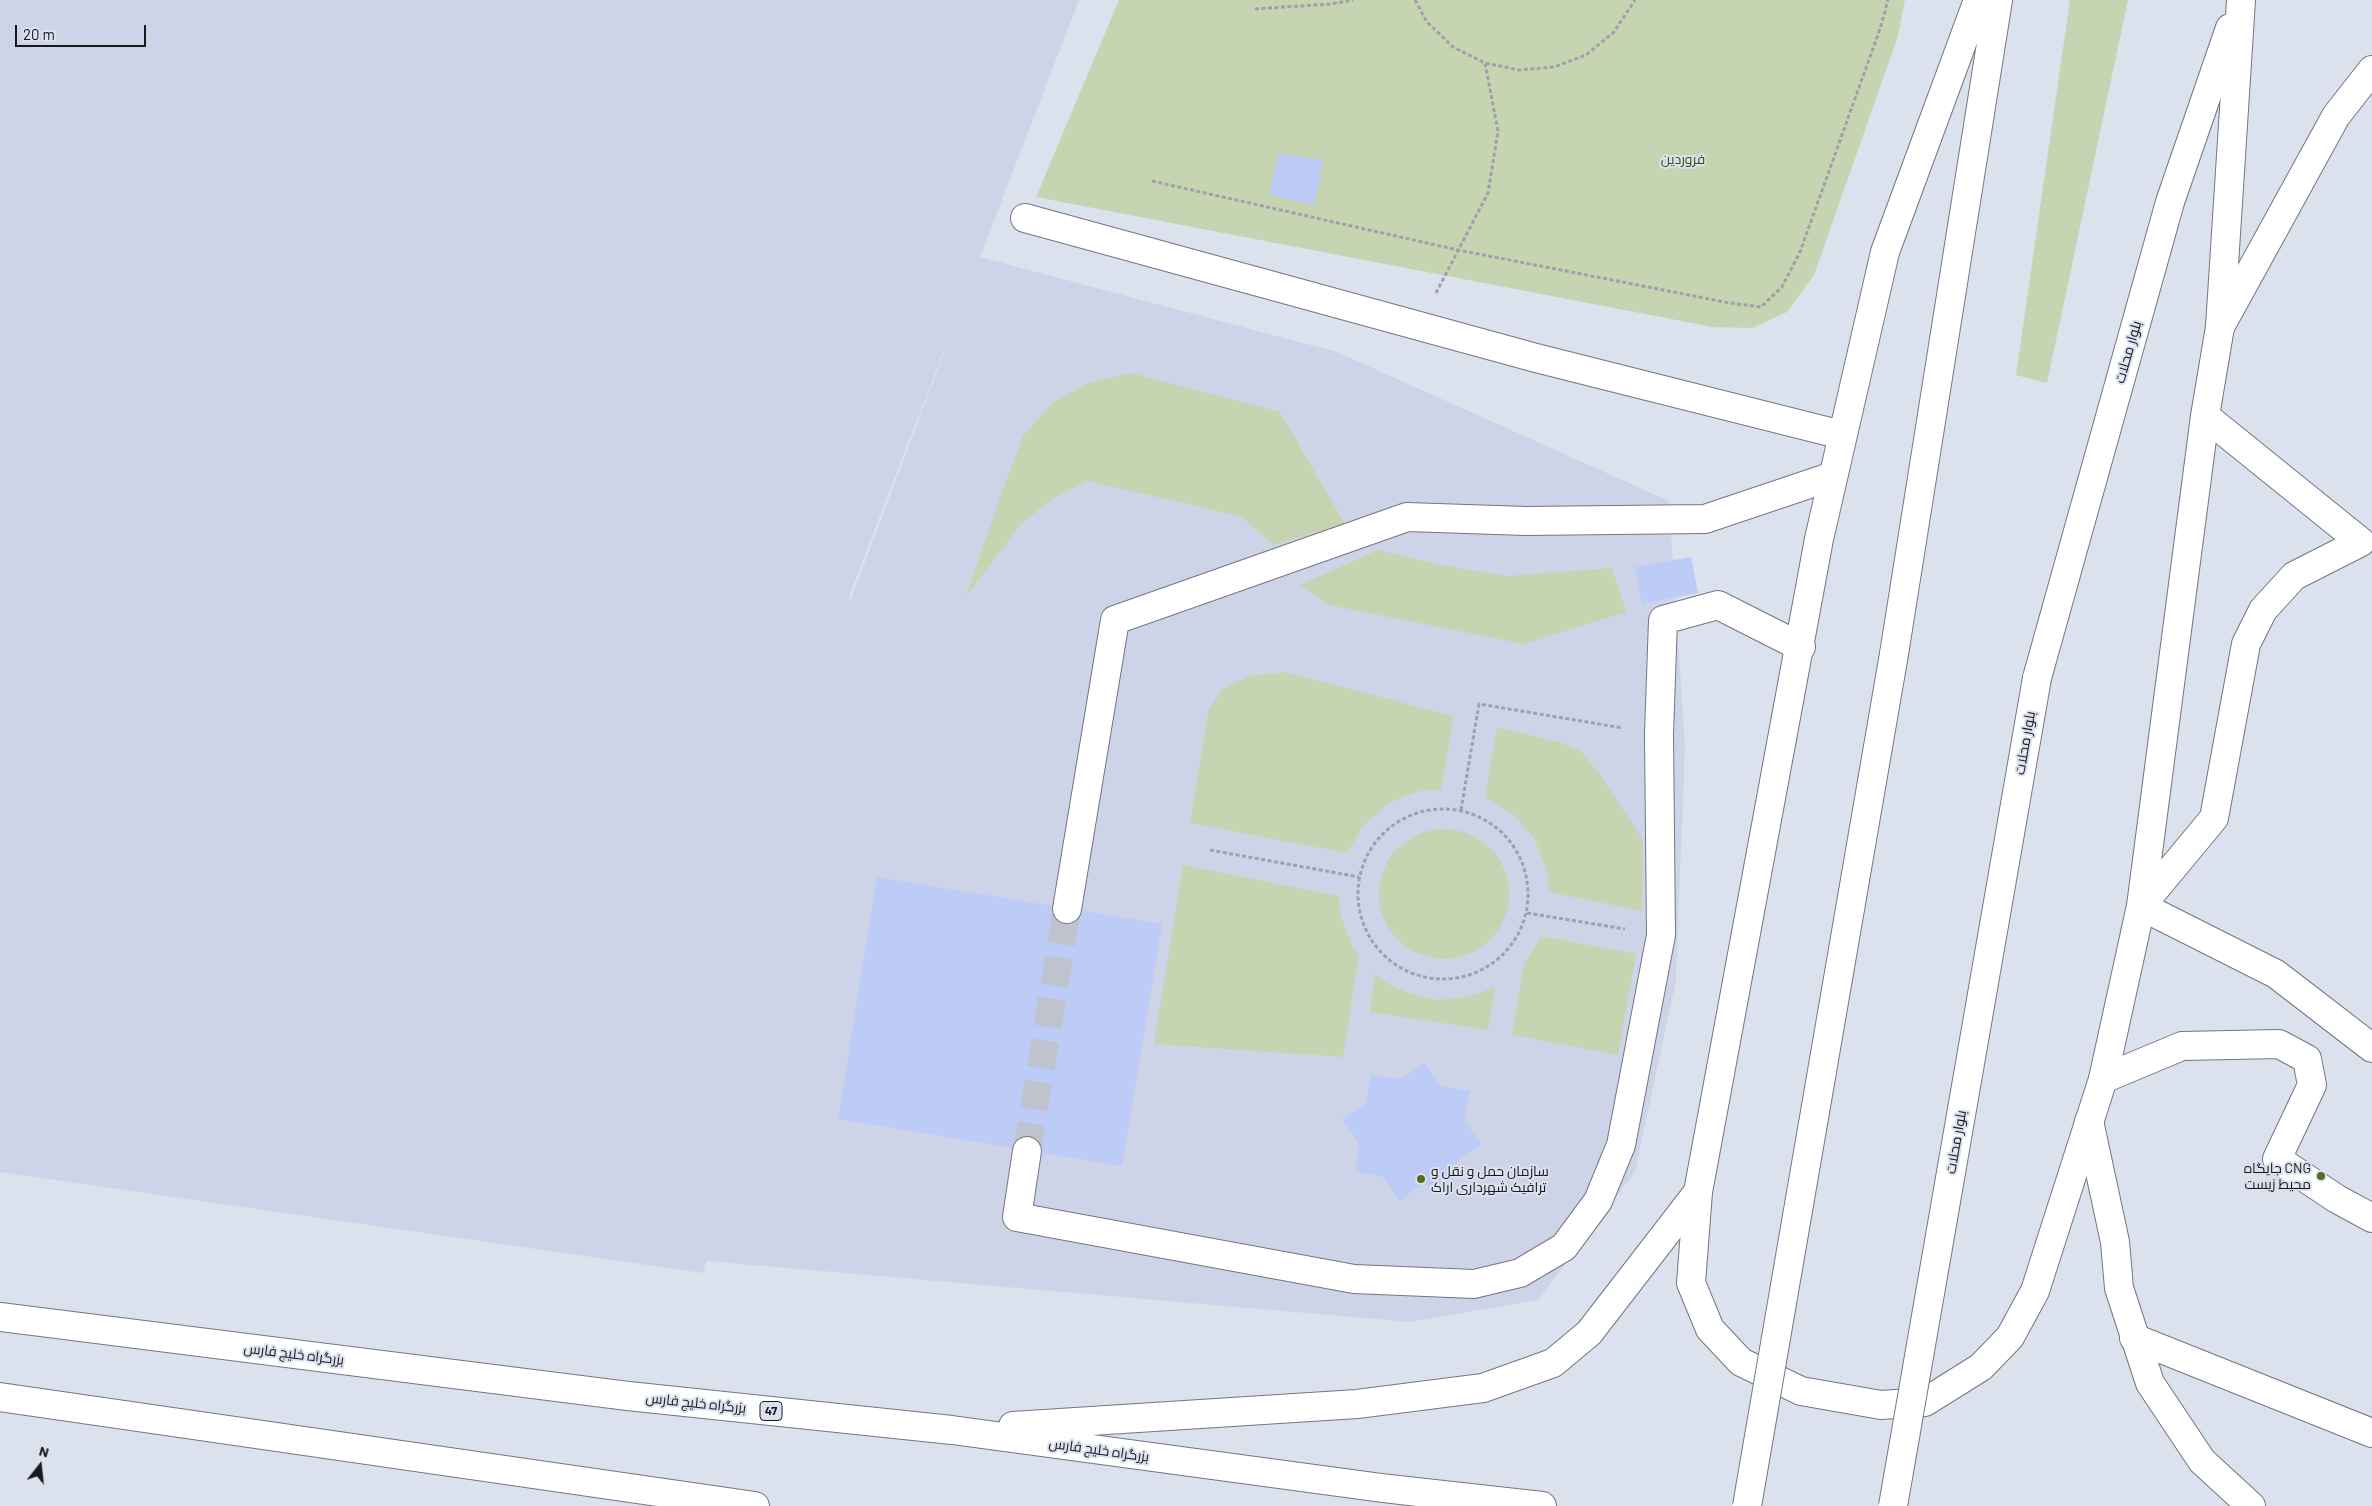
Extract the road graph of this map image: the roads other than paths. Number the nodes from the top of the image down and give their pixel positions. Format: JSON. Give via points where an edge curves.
{"nodes":[{"id":1,"x":1978,"y":0,"type":"edge"},
{"id":2,"x":1998,"y":0,"type":"edge"},
{"id":3,"x":2240,"y":0,"type":"edge"},
{"id":4,"x":2372,"y":70,"type":"edge"},
{"id":5,"x":1025,"y":218,"type":"dead end"},
{"id":6,"x":2220,"y":327,"type":"junction"},
{"id":7,"x":2206,"y":416,"type":"junction"},
{"id":8,"x":1842,"y":435,"type":"junction"},
{"id":9,"x":1833,"y":476,"type":"junction"},
{"id":10,"x":1800,"y":647,"type":"junction"},
{"id":11,"x":2141,"y":906,"type":"junction"},
{"id":12,"x":1067,"y":909,"type":"tunnel mouth"},
{"id":13,"x":2372,"y":1048,"type":"edge"},
{"id":14,"x":2103,"y":1078,"type":"junction"},
{"id":15,"x":2089,"y":1121,"type":"junction"},
{"id":16,"x":1027,"y":1151,"type":"tunnel mouth"},
{"id":17,"x":1698,"y":1192,"type":"junction"},
{"id":18,"x":2372,"y":1218,"type":"edge"},
{"id":19,"x":0,"y":1318,"type":"edge"},
{"id":20,"x":2134,"y":1338,"type":"junction"},
{"id":21,"x":0,"y":1397,"type":"edge"},
{"id":22,"x":952,"y":1430,"type":"junction"},
{"id":23,"x":2372,"y":1433,"type":"edge"},
{"id":24,"x":755,"y":1506,"type":"edge"},
{"id":25,"x":1542,"y":1506,"type":"edge"},
{"id":26,"x":1747,"y":1506,"type":"edge"},
{"id":27,"x":1893,"y":1506,"type":"edge"},
{"id":28,"x":2251,"y":1506,"type":"edge"}],
"edges":[{"from":1,"to":8,"type":"main road","via":[[1885,252]]},
{"from":2,"to":26,"type":"main road","bridge":true,"via":[[1894,654]]},
{"from":3,"to":6,"type":"main road"},
{"from":3,"to":27,"type":"main road","name":"بلوار محلات","bridge":true,"via":[[2170,202],[2036,678]]},
{"from":4,"to":6,"type":"main road","via":[[2336,116]]},
{"from":5,"to":8,"type":"main road","via":[[1418,327]]},
{"from":6,"to":7,"type":"main road"},
{"from":7,"to":11,"type":"main road"},
{"from":7,"to":11,"type":"main road","via":[[2361,542],[2294,576],[2263,610],[2246,644],[2214,818]]},
{"from":8,"to":9,"type":"main road"},
{"from":9,"to":10,"type":"main road"},
{"from":9,"to":12,"type":"main road","via":[[1705,519],[1526,521],[1407,517],[1115,620]]},
{"from":10,"to":16,"type":"main road","via":[[1718,605],[1663,620],[1659,734],[1661,935],[1621,1145],[1598,1201],[1564,1247],[1520,1273],[1474,1284],[1354,1279],[1016,1217]]},
{"from":10,"to":17,"type":"main road"},
{"from":11,"to":13,"type":"main road","via":[[2276,974]]},
{"from":11,"to":14,"type":"main road"},
{"from":14,"to":15,"type":"main road"},
{"from":14,"to":18,"type":"main road","via":[[2182,1046],[2279,1044],[2307,1059],[2312,1085],[2277,1159]]},
{"from":15,"to":17,"type":"main road","via":[[2035,1291],[2010,1337],[1981,1367],[1925,1402],[1880,1404],[1801,1391],[1741,1362],[1710,1329],[1691,1283]]},
{"from":15,"to":20,"type":"main road","via":[[2115,1242],[2119,1288]]},
{"from":17,"to":22,"type":"main road","via":[[1589,1333],[1553,1363],[1483,1388],[1357,1404]]},
{"from":19,"to":22,"type":"main road","name":"بزرگراه خلیج فارس","number":"47","via":[[628,1396]]},
{"from":20,"to":23,"type":"main road"},
{"from":20,"to":28,"type":"main road","via":[[2150,1383],[2174,1421],[2202,1461]]},
{"from":21,"to":24,"type":"main road"},
{"from":22,"to":25,"type":"main road","name":"بزرگراه خلیج فارس","number":"47","via":[[1382,1488]]}]}
